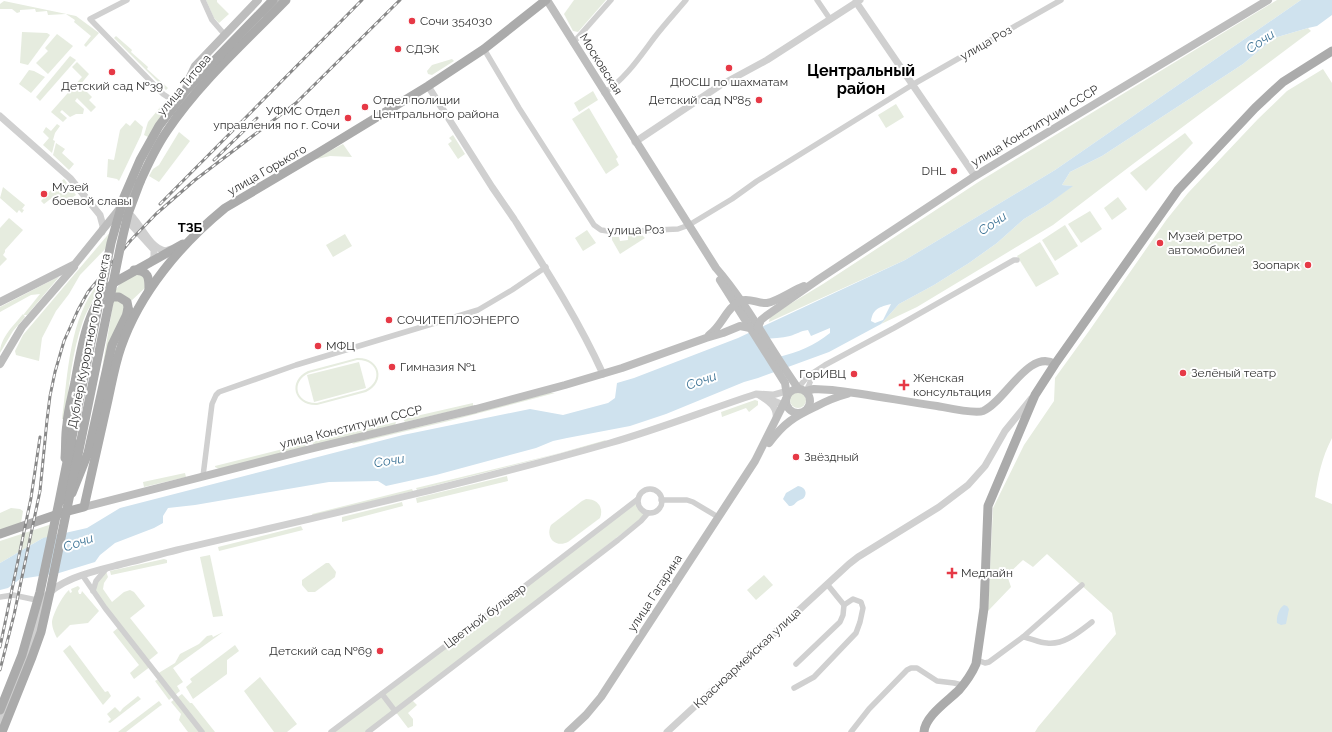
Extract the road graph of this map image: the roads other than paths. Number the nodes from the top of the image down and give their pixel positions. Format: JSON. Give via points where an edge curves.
{"nodes":[{"id":1,"x":127,"y":0,"type":"edge"},
{"id":2,"x":203,"y":0,"type":"edge"},
{"id":3,"x":258,"y":0,"type":"edge"},
{"id":4,"x":273,"y":0,"type":"edge"},
{"id":5,"x":280,"y":0,"type":"edge"},
{"id":6,"x":286,"y":0,"type":"edge"},
{"id":7,"x":546,"y":0,"type":"edge"},
{"id":8,"x":611,"y":0,"type":"edge"},
{"id":9,"x":686,"y":0,"type":"edge"},
{"id":10,"x":817,"y":0,"type":"edge"},
{"id":11,"x":1061,"y":0,"type":"edge"},
{"id":12,"x":1268,"y":0,"type":"edge"},
{"id":13,"x":858,"y":1,"type":"edge"},
{"id":14,"x":830,"y":19,"type":"junction"},
{"id":15,"x":225,"y":35,"type":"junction"},
{"id":16,"x":573,"y":43,"type":"junction"},
{"id":17,"x":484,"y":49,"type":"junction"},
{"id":18,"x":1332,"y":51,"type":"edge"},
{"id":19,"x":912,"y":85,"type":"junction"},
{"id":20,"x":428,"y":86,"type":"junction"},
{"id":21,"x":604,"y":93,"type":"junction"},
{"id":22,"x":182,"y":103,"type":"junction"},
{"id":23,"x":0,"y":116,"type":"edge"},
{"id":24,"x":635,"y":142,"type":"junction"},
{"id":25,"x":975,"y":176,"type":"junction"},
{"id":26,"x":127,"y":200,"type":"junction"},
{"id":27,"x":118,"y":212,"type":"junction"},
{"id":28,"x":128,"y":213,"type":"junction"},
{"id":29,"x":100,"y":215,"type":"junction"},
{"id":30,"x":689,"y":225,"type":"junction"},
{"id":31,"x":102,"y":232,"type":"junction"},
{"id":32,"x":189,"y":240,"type":"junction"},
{"id":33,"x":1016,"y":260,"type":"dead end"},
{"id":34,"x":75,"y":264,"type":"junction"},
{"id":35,"x":149,"y":264,"type":"junction"},
{"id":36,"x":546,"y":267,"type":"junction"},
{"id":37,"x":134,"y":270,"type":"junction"},
{"id":38,"x":819,"y":279,"type":"junction"},
{"id":39,"x":109,"y":286,"type":"junction"},
{"id":40,"x":149,"y":290,"type":"junction"},
{"id":41,"x":0,"y":302,"type":"edge"},
{"id":42,"x":738,"y":303,"type":"junction"},
{"id":43,"x":104,"y":308,"type":"junction"},
{"id":44,"x":127,"y":314,"type":"junction"},
{"id":45,"x":753,"y":328,"type":"junction"},
{"id":46,"x":706,"y":338,"type":"junction"},
{"id":47,"x":0,"y":364,"type":"edge"},
{"id":48,"x":1054,"y":364,"type":"junction"},
{"id":49,"x":603,"y":374,"type":"junction"},
{"id":50,"x":784,"y":378,"type":"junction"},
{"id":51,"x":852,"y":393,"type":"junction"},
{"id":52,"x":757,"y":394,"type":"junction"},
{"id":53,"x":777,"y":394,"type":"junction"},
{"id":54,"x":1035,"y":395,"type":"junction"},
{"id":55,"x":791,"y":396,"type":"junction"},
{"id":56,"x":804,"y":412,"type":"junction"},
{"id":57,"x":776,"y":420,"type":"junction"},
{"id":58,"x":1000,"y":441,"type":"junction"},
{"id":59,"x":1016,"y":441,"type":"junction"},
{"id":60,"x":755,"y":461,"type":"junction"},
{"id":61,"x":203,"y":476,"type":"junction"},
{"id":62,"x":638,"y":499,"type":"junction"},
{"id":63,"x":70,"y":500,"type":"junction"},
{"id":64,"x":661,"y":500,"type":"junction"},
{"id":65,"x":59,"y":502,"type":"junction"},
{"id":66,"x":84,"y":507,"type":"junction"},
{"id":67,"x":61,"y":513,"type":"junction"},
{"id":68,"x":648,"y":513,"type":"junction"},
{"id":69,"x":718,"y":517,"type":"junction"},
{"id":70,"x":0,"y":534,"type":"edge"},
{"id":71,"x":106,"y":568,"type":"junction"},
{"id":72,"x":82,"y":576,"type":"junction"},
{"id":73,"x":826,"y":584,"type":"junction"},
{"id":74,"x":1082,"y":586,"type":"dead end"},
{"id":75,"x":93,"y":591,"type":"junction"},
{"id":76,"x":0,"y":597,"type":"edge"},
{"id":77,"x":42,"y":601,"type":"junction"},
{"id":78,"x":844,"y":605,"type":"junction"},
{"id":79,"x":1092,"y":622,"type":"dead end"},
{"id":80,"x":1023,"y":637,"type":"junction"},
{"id":81,"x":977,"y":660,"type":"junction"},
{"id":82,"x":796,"y":664,"type":"dead end"},
{"id":83,"x":962,"y":686,"type":"junction"},
{"id":84,"x":794,"y":688,"type":"dead end"},
{"id":85,"x":382,"y":694,"type":"junction"},
{"id":86,"x":0,"y":710,"type":"edge"},
{"id":87,"x":395,"y":711,"type":"junction"},
{"id":88,"x":0,"y":723,"type":"edge"},
{"id":89,"x":2,"y":732,"type":"edge"},
{"id":90,"x":202,"y":732,"type":"edge"},
{"id":91,"x":331,"y":732,"type":"edge"},
{"id":92,"x":368,"y":732,"type":"edge"},
{"id":93,"x":568,"y":732,"type":"edge"},
{"id":94,"x":667,"y":732,"type":"edge"},
{"id":95,"x":851,"y":732,"type":"edge"},
{"id":96,"x":924,"y":732,"type":"edge"}],
"edges":[{"from":1,"to":22,"type":"street","via":[[90,19],[163,94]]},
{"from":2,"to":15,"type":"street","via":[[212,20]]},
{"from":3,"to":15,"type":"main road"},
{"from":4,"to":65,"type":"main road","name":"Дублёр Курортного проспекта","bridge":true,"via":[[186,90],[159,126],[131,179],[111,243]]},
{"from":5,"to":22,"type":"main road","name":"улица Титова","via":[[212,68]]},
{"from":6,"to":63,"type":"main road","name":"Дублёр Курортного проспекта","bridge":true,"via":[[215,72],[179,115],[159,144],[140,182],[120,244]]},
{"from":7,"to":16,"type":"main road","name":"Московская"},
{"from":7,"to":17,"type":"main road"},
{"from":8,"to":16,"type":"street"},
{"from":9,"to":21,"type":"street","via":[[620,81]]},
{"from":10,"to":14,"type":"street"},
{"from":11,"to":19,"type":"street","name":"улица Роз"},
{"from":12,"to":25,"type":"main road","name":"улица Конституции СССР"},
{"from":13,"to":14,"type":"street"},
{"from":13,"to":19,"type":"street"},
{"from":14,"to":24,"type":"street","via":[[767,60],[719,86]]},
{"from":15,"to":22,"type":"main road","via":[[195,66]]},
{"from":16,"to":21,"type":"main road","name":"Московская"},
{"from":17,"to":20,"type":"main road"},
{"from":17,"to":30,"type":"street","name":"улица Роз","via":[[520,110],[598,228],[609,232],[678,229]]},
{"from":18,"to":48,"type":"main road","via":[[1283,82],[1178,190]]},
{"from":19,"to":25,"type":"street"},
{"from":19,"to":30,"type":"street","name":"улица Роз"},
{"from":20,"to":32,"type":"main road","name":"улица Горького","via":[[225,208]]},
{"from":20,"to":36,"type":"street"},
{"from":21,"to":24,"type":"main road","name":"Московская"},
{"from":22,"to":26,"type":"main road","name":"улица Титова","via":[[155,143]]},
{"from":23,"to":29,"type":"street","via":[[63,171]]},
{"from":24,"to":30,"type":"main road","name":"Московская"},
{"from":25,"to":38,"type":"main road","name":"улица Конституции СССР"},
{"from":26,"to":27,"type":"main road","name":"улица Титова"},
{"from":26,"to":28,"type":"street"},
{"from":27,"to":28,"type":"street"},
{"from":27,"to":29,"type":"street","via":[[108,218]]},
{"from":27,"to":31,"type":"main road","name":"улица Титова"},
{"from":27,"to":35,"type":"street","via":[[153,248],[155,255]]},
{"from":28,"to":32,"type":"street","via":[[162,250],[168,250]]},
{"from":29,"to":31,"type":"street"},
{"from":30,"to":42,"type":"main road","name":"Московская"},
{"from":31,"to":34,"type":"main road","name":"улица Титова"},
{"from":32,"to":35,"type":"main road","name":"улица Горького"},
{"from":32,"to":40,"type":"main road","name":"улица Горького"},
{"from":33,"to":55,"type":"street","via":[[825,365],[812,374],[809,385]]},
{"from":34,"to":41,"type":"main road"},
{"from":34,"to":47,"type":"main road","name":"улица Титова","via":[[22,328]]},
{"from":35,"to":37,"type":"main road","name":"улица Горького"},
{"from":36,"to":49,"type":"street"},
{"from":36,"to":61,"type":"street","via":[[478,310],[296,364],[219,392],[212,404]]},
{"from":37,"to":39,"type":"main road","name":"улица Горького"},
{"from":37,"to":40,"type":"main road","via":[[147,275]]},
{"from":38,"to":42,"type":"main road","via":[[773,301],[747,300]]},
{"from":38,"to":45,"type":"main road"},
{"from":39,"to":43,"type":"main road"},
{"from":39,"to":65,"type":"main road","bridge":true,"via":[[93,312],[82,344],[67,422]]},
{"from":40,"to":44,"type":"main road","via":[[141,295]]},
{"from":40,"to":66,"type":"main road","via":[[120,347]]},
{"from":42,"to":45,"type":"main road","name":"Московская"},
{"from":42,"to":46,"type":"main road","via":[[731,308],[718,328]]},
{"from":43,"to":44,"type":"main road","via":[[110,298],[116,296],[128,304]]},
{"from":43,"to":67,"type":"main road"},
{"from":44,"to":63,"type":"main road","bridge":true,"via":[[112,345],[88,454]]},
{"from":45,"to":46,"type":"main road","name":"улица Конституции СССР","via":[[740,326]]},
{"from":45,"to":50,"type":"main road","name":"Московская"},
{"from":46,"to":49,"type":"main road","name":"улица Конституции СССР"},
{"from":48,"to":51,"type":"main road","via":[[1043,360],[1034,365],[1022,373],[997,400],[980,412]]},
{"from":48,"to":54,"type":"main road"},
{"from":49,"to":61,"type":"main road","name":"улица Конституции СССР","via":[[476,409]]},
{"from":50,"to":53,"type":"street"},
{"from":50,"to":55,"type":"main road","name":"Московская"},
{"from":51,"to":55,"type":"main road","via":[[814,389]]},
{"from":51,"to":56,"type":"main road","via":[[831,399]]},
{"from":52,"to":53,"type":"street"},
{"from":52,"to":55,"type":"street"},
{"from":52,"to":57,"type":"street","via":[[772,404]]},
{"from":52,"to":71,"type":"street","via":[[624,439],[560,457]]},
{"from":53,"to":55,"type":"street"},
{"from":54,"to":58,"type":"street","name":"Красноармейская улица","via":[[1005,431]]},
{"from":54,"to":59,"type":"main road"},
{"from":55,"to":56,"type":"main road","via":[[795,412]]},
{"from":55,"to":56,"type":"main road","name":"Московская","via":[[810,396],[809,407]]},
{"from":55,"to":57,"type":"main road"},
{"from":56,"to":60,"type":"main road","via":[[780,430]]},
{"from":57,"to":60,"type":"main road"},
{"from":58,"to":59,"type":"street","via":[[1009,436]]},
{"from":58,"to":73,"type":"street","name":"Красноармейская улица","via":[[978,476],[960,492],[858,557]]},
{"from":59,"to":81,"type":"main road","via":[[988,506],[984,608]]},
{"from":60,"to":69,"type":"main road","name":"улица Гагарина"},
{"from":61,"to":66,"type":"main road","name":"улица Конституции СССР"},
{"from":62,"to":64,"type":"street","via":[[644,490],[652,490],[658,493]]},
{"from":62,"to":68,"type":"street","via":[[640,508]]},
{"from":62,"to":85,"type":"street","name":"Цветной бульвар"},
{"from":63,"to":89,"type":"main road","name":"Дублёр Курортного проспекта","bridge":true,"via":[[41,632]]},
{"from":64,"to":68,"type":"street","via":[[657,510]]},
{"from":64,"to":69,"type":"street","via":[[687,500]]},
{"from":65,"to":86,"type":"main road","name":"Дублёр Курортного проспекта","bridge":true,"via":[[30,630]]},
{"from":66,"to":67,"type":"main road","name":"улица Конституции СССР"},
{"from":67,"to":70,"type":"main road","name":"улица Конституции СССР"},
{"from":68,"to":87,"type":"street","name":"Цветной бульвар","via":[[618,540]]},
{"from":69,"to":93,"type":"main road","name":"улица Гагарина","via":[[602,697]]},
{"from":71,"to":72,"type":"street"},
{"from":71,"to":75,"type":"street","via":[[96,580]]},
{"from":72,"to":75,"type":"street"},
{"from":72,"to":77,"type":"street","via":[[55,588]]},
{"from":73,"to":78,"type":"street"},
{"from":73,"to":94,"type":"street","name":"Красноармейская улица"},
{"from":74,"to":80,"type":"street"},
{"from":75,"to":90,"type":"street"},
{"from":76,"to":77,"type":"street","via":[[13,595]]},
{"from":77,"to":88,"type":"street","via":[[28,654]]},
{"from":78,"to":82,"type":"street","via":[[840,622]]},
{"from":78,"to":84,"type":"street","via":[[853,599],[862,603],[856,633],[814,677]]},
{"from":79,"to":80,"type":"street","via":[[1065,640],[1055,643]]},
{"from":80,"to":81,"type":"street","via":[[989,662]]},
{"from":81,"to":83,"type":"main road","via":[[973,671]]},
{"from":83,"to":95,"type":"street","via":[[937,681],[917,668],[911,668],[886,691]]},
{"from":83,"to":96,"type":"main road","via":[[928,719]]},
{"from":85,"to":87,"type":"street"},
{"from":85,"to":91,"type":"street","name":"Цветной бульвар"},
{"from":87,"to":92,"type":"street","name":"Цветной бульвар"}]}
